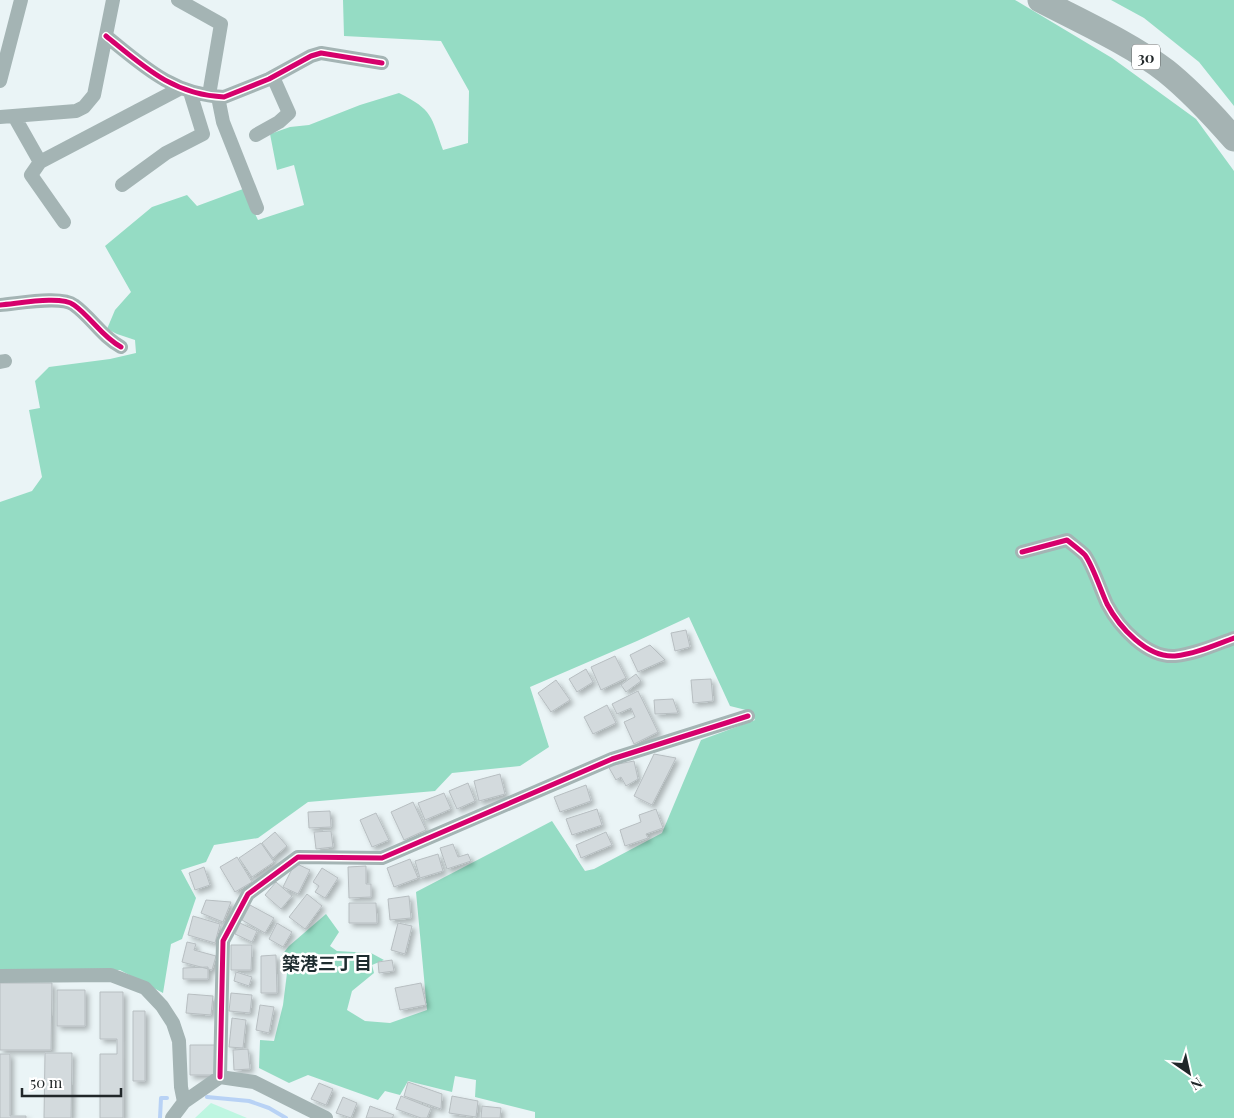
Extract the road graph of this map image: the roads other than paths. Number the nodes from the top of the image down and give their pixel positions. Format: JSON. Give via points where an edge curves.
{"nodes":[{"id":1,"x":21,"y":0,"type":"edge"},
{"id":2,"x":113,"y":0,"type":"edge"},
{"id":3,"x":178,"y":0,"type":"edge"},
{"id":4,"x":1040,"y":0,"type":"edge"},
{"id":5,"x":1073,"y":0,"type":"edge"},
{"id":6,"x":106,"y":36,"type":"junction"},
{"id":7,"x":382,"y":63,"type":"dead end"},
{"id":8,"x":273,"y":77,"type":"junction"},
{"id":9,"x":0,"y":81,"type":"edge"},
{"id":10,"x":185,"y":90,"type":"junction"},
{"id":11,"x":214,"y":96,"type":"junction"},
{"id":12,"x":14,"y":116,"type":"junction"},
{"id":13,"x":0,"y":117,"type":"edge"},
{"id":14,"x":1234,"y":128,"type":"edge"},
{"id":15,"x":256,"y":135,"type":"dead end"},
{"id":16,"x":1234,"y":138,"type":"edge"},
{"id":17,"x":40,"y":162,"type":"junction"},
{"id":18,"x":122,"y":185,"type":"dead end"},
{"id":19,"x":257,"y":208,"type":"dead end"},
{"id":20,"x":64,"y":222,"type":"dead end"},
{"id":21,"x":0,"y":305,"type":"edge"},
{"id":22,"x":120,"y":347,"type":"dead end"},
{"id":23,"x":1022,"y":552,"type":"dead end"},
{"id":24,"x":1234,"y":638,"type":"edge"},
{"id":25,"x":748,"y":716,"type":"dead end"},
{"id":26,"x":0,"y":976,"type":"edge"},
{"id":27,"x":220,"y":1077,"type":"junction"},
{"id":28,"x":184,"y":1102,"type":"junction"},
{"id":29,"x":172,"y":1118,"type":"edge"},
{"id":30,"x":326,"y":1118,"type":"edge"}],
"edges":[{"from":1,"to":9,"type":"street"},
{"from":2,"to":6,"type":"street"},
{"from":3,"to":11,"type":"street","via":[[221,24]]},
{"from":4,"to":16,"type":"highway","number":"30","via":[[1166,71]]},
{"from":5,"to":14,"type":"highway","number":"30","via":[[1134,33],[1179,64]]},
{"from":6,"to":10,"type":"street","via":[[154,75]]},
{"from":6,"to":12,"type":"street","via":[[94,95],[84,107],[76,111]]},
{"from":7,"to":8,"type":"street","via":[[321,53]]},
{"from":8,"to":11,"type":"street","via":[[224,97]]},
{"from":8,"to":15,"type":"street","via":[[289,113]]},
{"from":10,"to":11,"type":"street"},
{"from":10,"to":17,"type":"street"},
{"from":10,"to":18,"type":"street","via":[[203,134],[166,154]]},
{"from":11,"to":19,"type":"street"},
{"from":12,"to":13,"type":"street"},
{"from":12,"to":17,"type":"street"},
{"from":17,"to":20,"type":"street","via":[[31,174]]},
{"from":21,"to":22,"type":"street","via":[[61,300],[73,304]]},
{"from":23,"to":24,"type":"street","via":[[1067,540],[1085,556],[1118,622],[1139,644],[1161,654],[1174,656]]},
{"from":25,"to":27,"type":"street","via":[[612,759],[382,858],[298,857],[248,894],[223,941]]},
{"from":26,"to":28,"type":"street","via":[[111,975],[145,988],[173,1023],[179,1041]]},
{"from":27,"to":28,"type":"street"},
{"from":27,"to":30,"type":"street","via":[[254,1082]]},
{"from":28,"to":29,"type":"street"}]}
